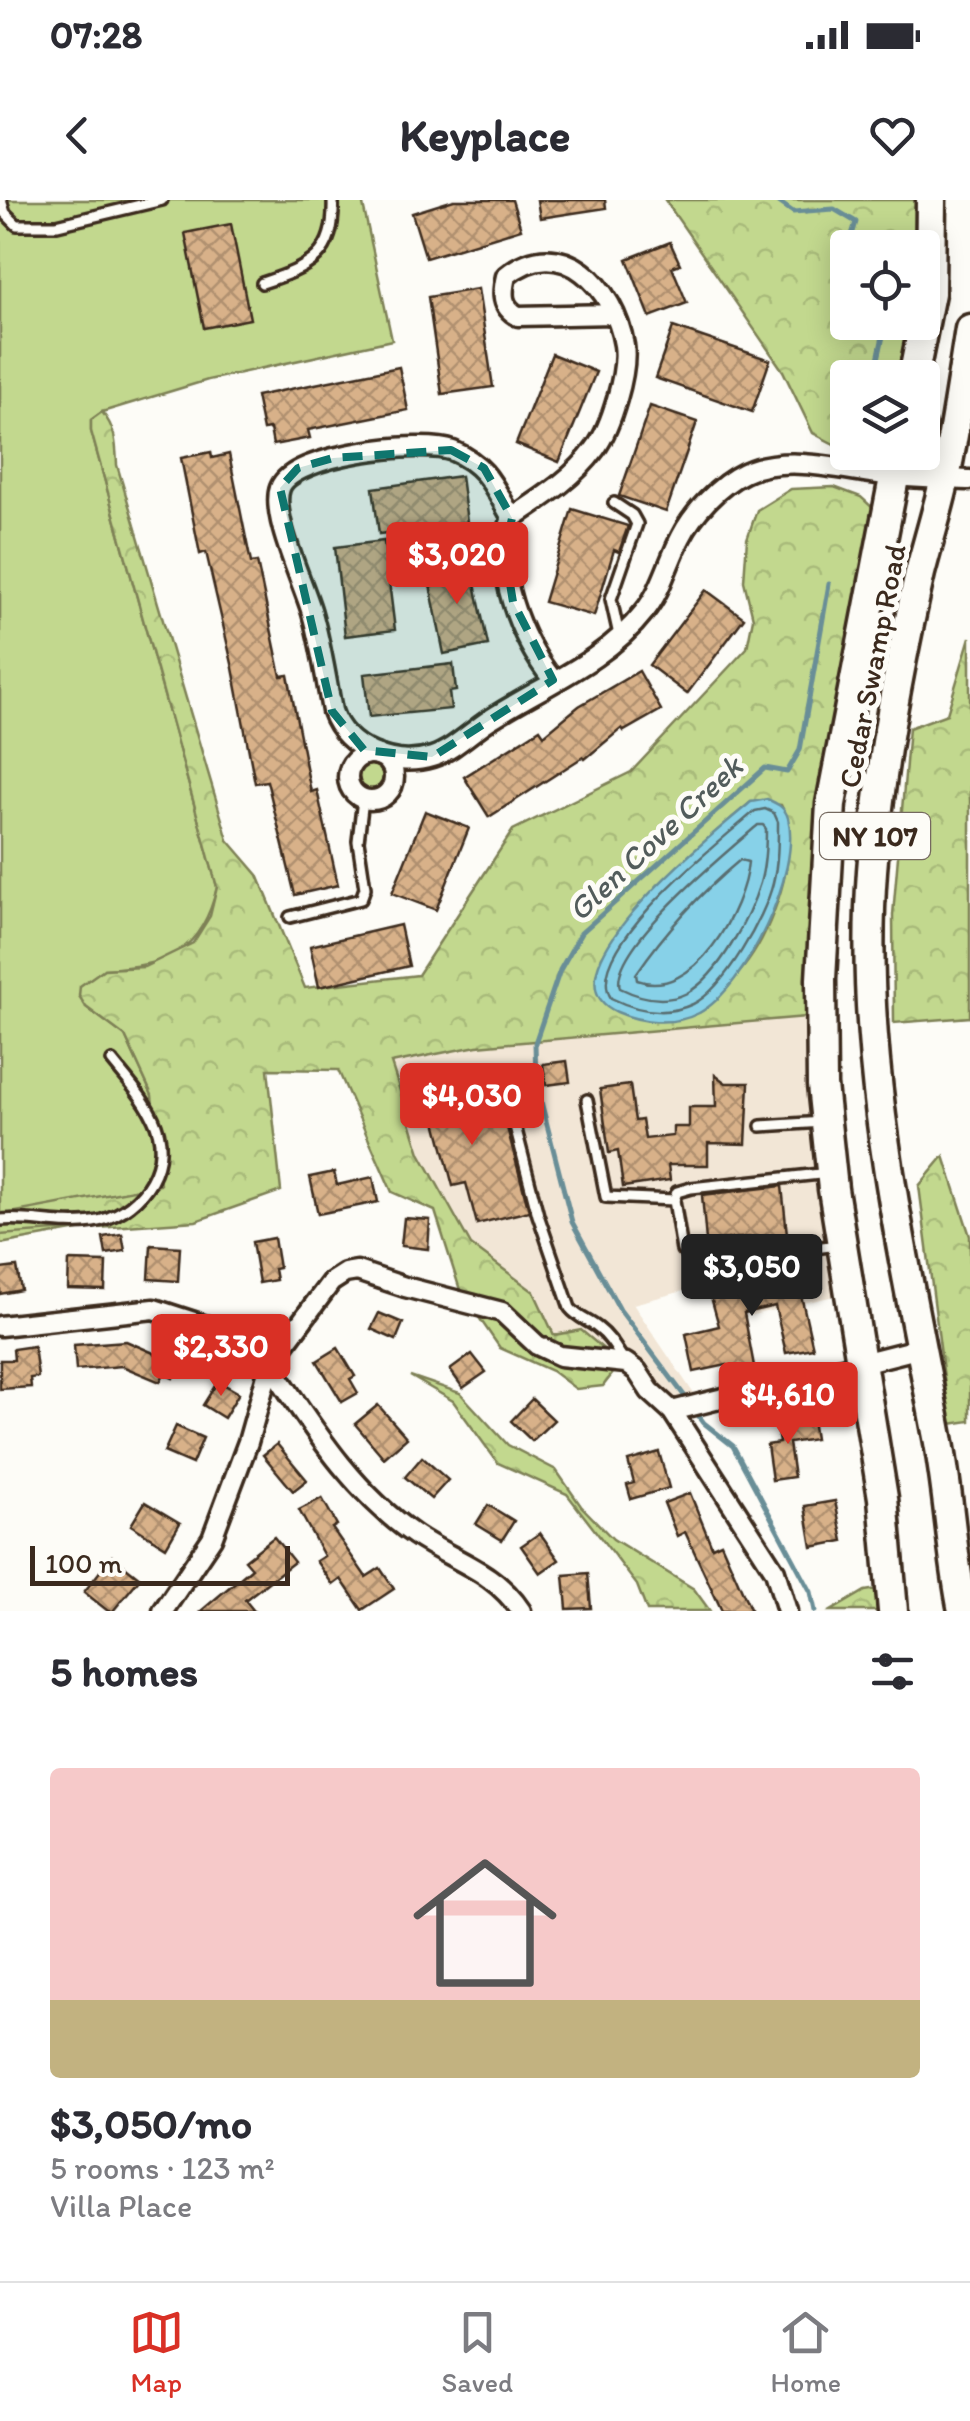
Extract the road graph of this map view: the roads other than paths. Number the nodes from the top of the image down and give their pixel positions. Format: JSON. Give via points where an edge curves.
{"nodes":[{"id":1,"x":2,"y":200,"type":"edge"},
{"id":2,"x":162,"y":200,"type":"edge"},
{"id":3,"x":333,"y":200,"type":"edge"},
{"id":4,"x":931,"y":200,"type":"edge"},
{"id":5,"x":2,"y":213,"type":"edge"},
{"id":6,"x":262,"y":283,"type":"dead end"},
{"id":7,"x":614,"y":314,"type":"junction"},
{"id":8,"x":970,"y":330,"type":"edge"},
{"id":9,"x":917,"y":360,"type":"edge"},
{"id":10,"x":830,"y":466,"type":"edge"},
{"id":11,"x":895,"y":470,"type":"edge"},
{"id":12,"x":919,"y":470,"type":"edge"},
{"id":13,"x":957,"y":480,"type":"edge"},
{"id":14,"x":614,"y":503,"type":"dead end"},
{"id":15,"x":512,"y":518,"type":"junction"},
{"id":16,"x":620,"y":638,"type":"junction"},
{"id":17,"x":554,"y":680,"type":"junction"},
{"id":18,"x":378,"y":755,"type":"junction"},
{"id":19,"x":362,"y":799,"type":"junction"},
{"id":20,"x":290,"y":917,"type":"dead end"},
{"id":21,"x":112,"y":1062,"type":"dead end"},
{"id":22,"x":483,"y":1100,"type":"dead end"},
{"id":23,"x":587,"y":1100,"type":"dead end"},
{"id":24,"x":826,"y":1122,"type":"junction"},
{"id":25,"x":762,"y":1126,"type":"dead end"},
{"id":26,"x":832,"y":1173,"type":"junction"},
{"id":27,"x":674,"y":1200,"type":"junction"},
{"id":28,"x":0,"y":1220,"type":"edge"},
{"id":29,"x":840,"y":1245,"type":"junction"},
{"id":30,"x":0,"y":1326,"type":"edge"},
{"id":31,"x":921,"y":1348,"type":"junction"},
{"id":32,"x":862,"y":1363,"type":"junction"},
{"id":33,"x":270,"y":1364,"type":"junction"},
{"id":34,"x":626,"y":1364,"type":"junction"},
{"id":35,"x":676,"y":1410,"type":"junction"},
{"id":36,"x":953,"y":1564,"type":"junction"},
{"id":37,"x":162,"y":1611,"type":"edge"},
{"id":38,"x":521,"y":1611,"type":"edge"},
{"id":39,"x":787,"y":1611,"type":"edge"},
{"id":40,"x":893,"y":1611,"type":"edge"},
{"id":41,"x":954,"y":1611,"type":"edge"},
{"id":42,"x":962,"y":1611,"type":"edge"}],
"edges":[{"from":1,"to":5,"type":"lane"},
{"from":2,"to":5,"type":"lane","via":[[57,224],[17,224]]},
{"from":3,"to":6,"type":"lane","via":[[326,247],[310,265]]},
{"from":4,"to":9,"type":"main road","via":[[930,294]]},
{"from":7,"to":7,"type":"street","via":[[581,268],[568,261],[538,260],[506,276],[502,297],[518,316]]},
{"from":7,"to":15,"type":"street","via":[[625,355],[606,429],[570,476]]},
{"from":8,"to":13,"type":"main road","name":"Cedar Swamp Road","number":"NY 107"},
{"from":10,"to":16,"type":"street","via":[[772,465],[743,474],[704,505],[681,536],[658,592]]},
{"from":11,"to":24,"type":"main road","name":"Cedar Swamp Road","number":"NY 107","via":[[831,804],[821,979]]},
{"from":12,"to":13,"type":"street"},
{"from":13,"to":31,"type":"main road","name":"Cedar Swamp Road","number":"NY 107","via":[[921,572],[885,748],[872,873],[876,1088]]},
{"from":14,"to":16,"type":"lane","via":[[637,524],[611,598]]},
{"from":15,"to":17,"type":"street","via":[[505,553],[512,602],[528,644]]},
{"from":15,"to":18,"type":"street","via":[[484,468],[451,450],[333,458],[298,468],[280,488],[281,518],[312,613],[336,724]]},
{"from":16,"to":17,"type":"street"},
{"from":17,"to":18,"type":"street","via":[[432,758]]},
{"from":18,"to":19,"type":"street","via":[[356,760],[348,773]]},
{"from":18,"to":19,"type":"street","via":[[394,770],[394,785],[377,800]]},
{"from":19,"to":20,"type":"lane","via":[[361,899]]},
{"from":21,"to":28,"type":"lane","via":[[157,1128],[159,1155],[138,1201],[88,1223]]},
{"from":22,"to":34,"type":"lane","via":[[508,1100],[570,1308],[610,1338]]},
{"from":23,"to":27,"type":"lane","via":[[606,1197]]},
{"from":24,"to":25,"type":"lane"},
{"from":24,"to":26,"type":"main road","name":"Cedar Swamp Road","number":"NY 107"},
{"from":26,"to":27,"type":"lane","via":[[691,1188]]},
{"from":26,"to":29,"type":"main road","name":"Cedar Swamp Road","number":"NY 107"},
{"from":27,"to":29,"type":"lane","via":[[682,1250],[695,1263]]},
{"from":29,"to":32,"type":"main road","name":"Cedar Swamp Road","number":"NY 107"},
{"from":30,"to":33,"type":"street","via":[[154,1310],[234,1335]]},
{"from":31,"to":32,"type":"street"},
{"from":31,"to":36,"type":"main road","name":"Cedar Swamp Road","number":"NY 107"},
{"from":32,"to":35,"type":"street"},
{"from":32,"to":40,"type":"main road","name":"Cedar Swamp Road","number":"NY 107"},
{"from":33,"to":34,"type":"street","via":[[330,1282],[357,1271],[502,1312],[537,1345],[560,1356]]},
{"from":33,"to":37,"type":"street","via":[[212,1538]]},
{"from":33,"to":38,"type":"street","via":[[329,1451],[382,1509],[416,1536],[484,1572]]},
{"from":34,"to":35,"type":"street"},
{"from":35,"to":39,"type":"street","via":[[774,1570]]},
{"from":36,"to":41,"type":"main road"},
{"from":36,"to":42,"type":"main road","name":"Cedar Swamp Road","number":"NY 107"}]}
